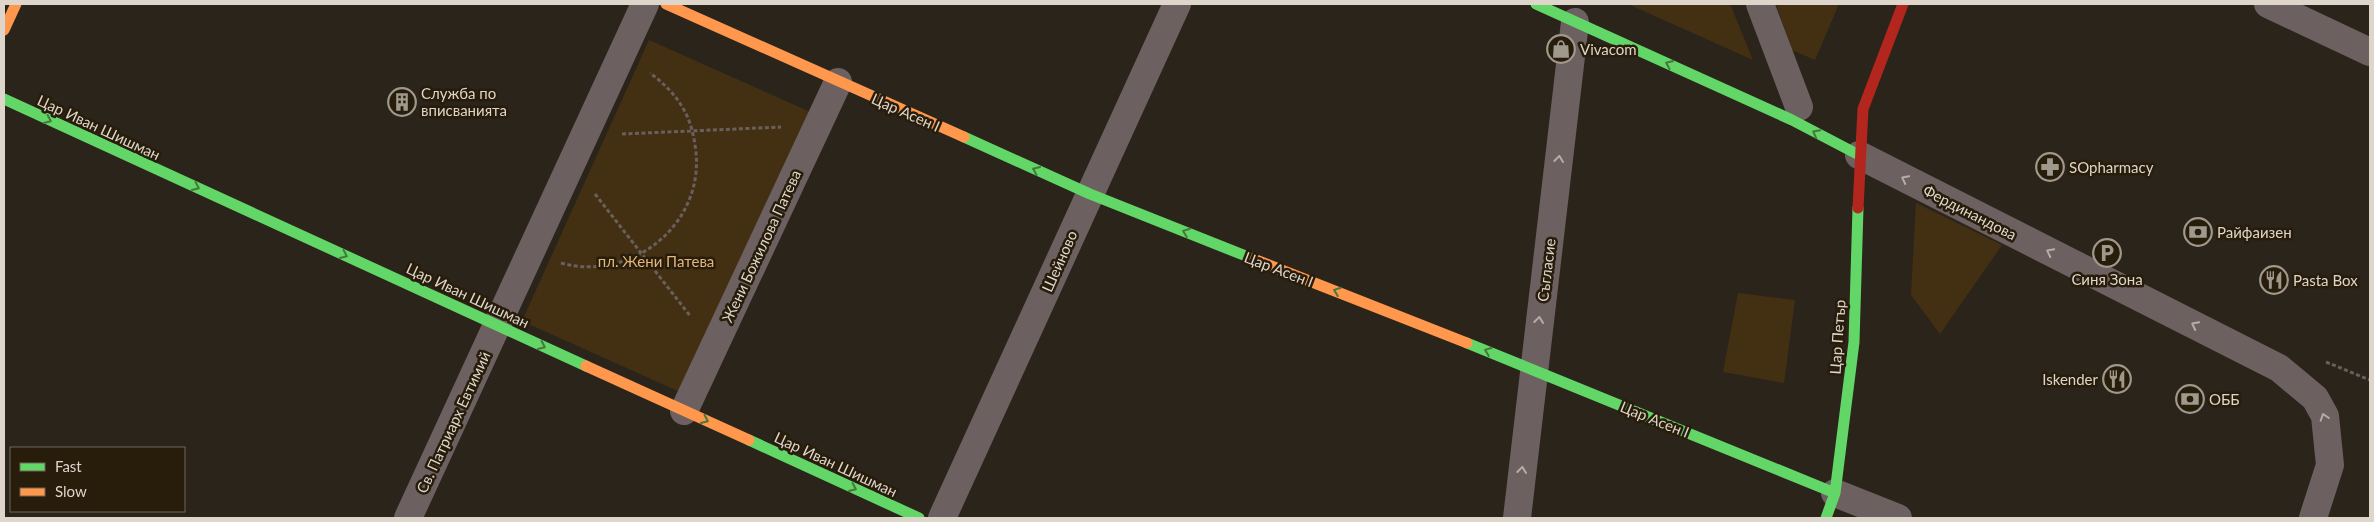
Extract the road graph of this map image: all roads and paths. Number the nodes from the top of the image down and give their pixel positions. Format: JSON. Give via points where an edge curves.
{"nodes":[{"id":1,"x":16,"y":4,"type":"edge"},
{"id":2,"x":645,"y":4,"type":"edge"},
{"id":3,"x":666,"y":4,"type":"edge"},
{"id":4,"x":1177,"y":4,"type":"edge"},
{"id":5,"x":1536,"y":4,"type":"edge"},
{"id":6,"x":1760,"y":4,"type":"edge"},
{"id":7,"x":1903,"y":4,"type":"edge"},
{"id":8,"x":2268,"y":4,"type":"edge"},
{"id":9,"x":1575,"y":22,"type":"junction"},
{"id":10,"x":4,"y":30,"type":"edge"},
{"id":11,"x":2370,"y":52,"type":"edge"},
{"id":12,"x":620,"y":58,"type":"junction"},
{"id":13,"x":838,"y":82,"type":"junction"},
{"id":14,"x":4,"y":99,"type":"edge"},
{"id":15,"x":1799,"y":107,"type":"dead end"},
{"id":16,"x":817,"y":126,"type":"junction"},
{"id":17,"x":692,"y":130,"type":"junction"},
{"id":18,"x":584,"y":135,"type":"junction"},
{"id":19,"x":1859,"y":156,"type":"junction"},
{"id":20,"x":571,"y":164,"type":"junction"},
{"id":21,"x":1090,"y":194,"type":"junction"},
{"id":22,"x":531,"y":251,"type":"junction"},
{"id":23,"x":642,"y":254,"type":"junction"},
{"id":24,"x":497,"y":325,"type":"junction"},
{"id":25,"x":714,"y":347,"type":"junction"},
{"id":26,"x":1534,"y":369,"type":"junction"},
{"id":27,"x":684,"y":411,"type":"junction"},
{"id":28,"x":1835,"y":493,"type":"junction"},
{"id":29,"x":408,"y":518,"type":"edge"},
{"id":30,"x":919,"y":518,"type":"edge"},
{"id":31,"x":942,"y":518,"type":"edge"},
{"id":32,"x":1516,"y":518,"type":"edge"},
{"id":33,"x":1826,"y":518,"type":"edge"},
{"id":34,"x":1898,"y":518,"type":"edge"},
{"id":35,"x":2313,"y":518,"type":"edge"}],
"edges":[{"from":1,"to":10,"type":"street"},
{"from":2,"to":12,"type":"street","name":"Св. Патриарх Евтимий"},
{"from":3,"to":13,"type":"street","name":"Цар Асен I"},
{"from":4,"to":21,"type":"street","name":"Шейново"},
{"from":5,"to":9,"type":"street","name":"Фердинандова"},
{"from":6,"to":15,"type":"street"},
{"from":7,"to":19,"type":"street","name":"Цар Петър","via":[[1863,109]]},
{"from":8,"to":11,"type":"street"},
{"from":19,"to":9,"type":"street","name":"Фердинандова","one_way":true,"via":[[1792,120]]},
{"from":26,"to":9,"type":"street","name":"Съгласие","one_way":true},
{"from":12,"to":17,"type":"path","via":[[645,69],[666,86],[682,106]]},
{"from":12,"to":18,"type":"street","name":"Св. Патриарх Евтимий"},
{"from":13,"to":16,"type":"street","name":"Жени Божилова Патева"},
{"from":21,"to":13,"type":"street","name":"Цар Асен I","one_way":true},
{"from":14,"to":24,"type":"street","name":"Цар Иван Шишман","one_way":true},
{"from":16,"to":17,"type":"path"},
{"from":16,"to":25,"type":"street","name":"Жени Божилова Патева"},
{"from":17,"to":18,"type":"path"},
{"from":17,"to":23,"type":"path","via":[[695,178],[689,201],[678,222],[662,240]]},
{"from":18,"to":20,"type":"street","name":"Св. Патриарх Евтимий"},
{"from":19,"to":28,"type":"street","name":"Цар Петър","via":[[1854,342]]},
{"from":35,"to":19,"type":"street","name":"Фердинандова","one_way":true,"via":[[2330,465],[2325,416],[2315,398],[2279,368]]},
{"from":20,"to":22,"type":"street","name":"Св. Патриарх Евтимий"},
{"from":20,"to":23,"type":"path"},
{"from":26,"to":21,"type":"street","name":"Цар Асен I","one_way":true},
{"from":21,"to":31,"type":"street","name":"Шейново"},
{"from":22,"to":23,"type":"path","via":[[562,264],[589,267],[617,264]]},
{"from":22,"to":24,"type":"street","name":"Св. Патриарх Евтимий"},
{"from":23,"to":25,"type":"path"},
{"from":24,"to":27,"type":"street","name":"Цар Иван Шишман","one_way":true},
{"from":24,"to":29,"type":"street","name":"Св. Патриарх Евтимий"},
{"from":25,"to":27,"type":"street","name":"Жени Божилова Патева"},
{"from":26,"to":28,"type":"street","name":"Цар Асен I"},
{"from":32,"to":26,"type":"street","name":"Съгласие","one_way":true},
{"from":27,"to":30,"type":"street","name":"Цар Иван Шишман","one_way":true},
{"from":28,"to":33,"type":"street","name":"Цар Петър"},
{"from":28,"to":34,"type":"street","name":"Цар Асен I"}]}
